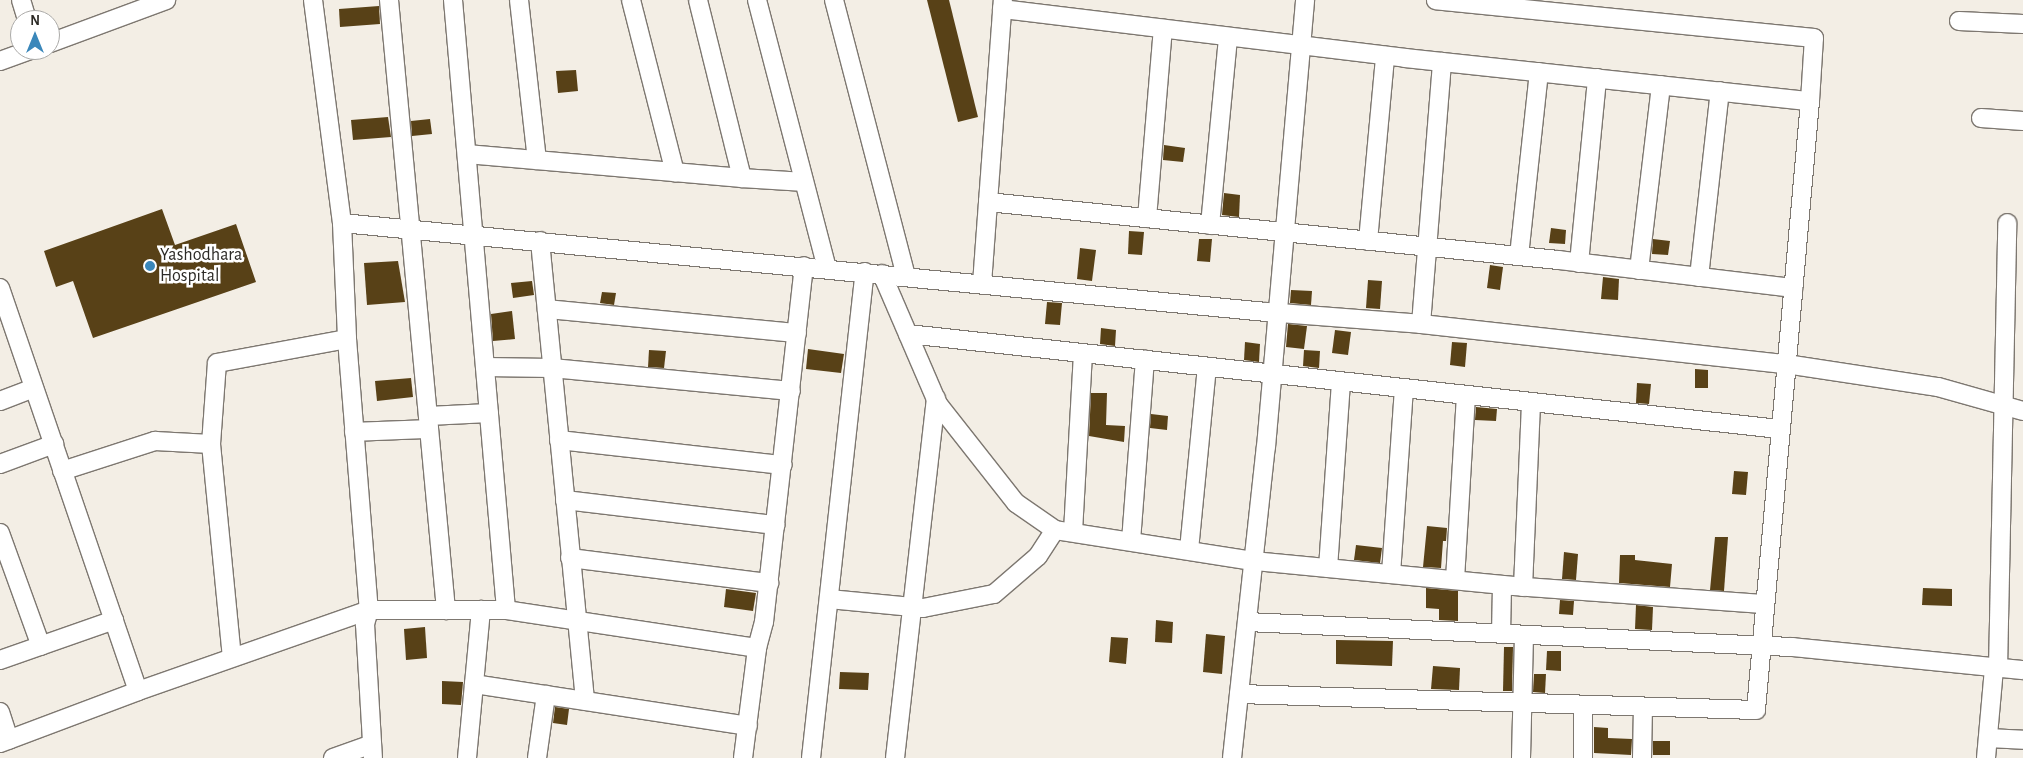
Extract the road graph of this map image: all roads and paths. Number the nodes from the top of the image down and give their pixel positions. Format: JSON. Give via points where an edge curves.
{"nodes":[{"id":1,"x":166,"y":0,"type":"edge"},
{"id":2,"x":313,"y":0,"type":"edge"},
{"id":3,"x":389,"y":0,"type":"edge"},
{"id":4,"x":453,"y":0,"type":"edge"},
{"id":5,"x":519,"y":0,"type":"edge"},
{"id":6,"x":631,"y":0,"type":"edge"},
{"id":7,"x":698,"y":0,"type":"edge"},
{"id":8,"x":757,"y":0,"type":"edge"},
{"id":9,"x":834,"y":0,"type":"edge"},
{"id":10,"x":1305,"y":0,"type":"edge"},
{"id":11,"x":1436,"y":0,"type":"edge"},
{"id":12,"x":1002,"y":5,"type":"edge"},
{"id":13,"x":1959,"y":21,"type":"dead end"},
{"id":14,"x":2023,"y":24,"type":"edge"},
{"id":15,"x":1163,"y":29,"type":"junction"},
{"id":16,"x":1228,"y":37,"type":"junction"},
{"id":17,"x":60,"y":39,"type":"edge"},
{"id":18,"x":1304,"y":45,"type":"junction"},
{"id":19,"x":1385,"y":56,"type":"junction"},
{"id":20,"x":1442,"y":62,"type":"junction"},
{"id":21,"x":1539,"y":72,"type":"junction"},
{"id":22,"x":1597,"y":78,"type":"junction"},
{"id":23,"x":1661,"y":85,"type":"junction"},
{"id":24,"x":1720,"y":91,"type":"junction"},
{"id":25,"x":1810,"y":101,"type":"junction"},
{"id":26,"x":1981,"y":118,"type":"dead end"},
{"id":27,"x":2023,"y":121,"type":"edge"},
{"id":28,"x":467,"y":154,"type":"junction"},
{"id":29,"x":537,"y":160,"type":"junction"},
{"id":30,"x":676,"y":172,"type":"junction"},
{"id":31,"x":742,"y":178,"type":"junction"},
{"id":32,"x":804,"y":182,"type":"junction"},
{"id":33,"x":988,"y":202,"type":"junction"},
{"id":34,"x":1147,"y":218,"type":"junction"},
{"id":35,"x":342,"y":223,"type":"junction"},
{"id":36,"x":2007,"y":223,"type":"dead end"},
{"id":37,"x":1210,"y":225,"type":"junction"},
{"id":38,"x":411,"y":229,"type":"junction"},
{"id":39,"x":1286,"y":232,"type":"junction"},
{"id":40,"x":474,"y":235,"type":"junction"},
{"id":41,"x":540,"y":241,"type":"junction"},
{"id":42,"x":1368,"y":241,"type":"junction"},
{"id":43,"x":1427,"y":247,"type":"junction"},
{"id":44,"x":1519,"y":256,"type":"junction"},
{"id":45,"x":1579,"y":263,"type":"junction"},
{"id":46,"x":804,"y":266,"type":"junction"},
{"id":47,"x":827,"y":268,"type":"junction"},
{"id":48,"x":1639,"y":270,"type":"junction"},
{"id":49,"x":873,"y":273,"type":"junction"},
{"id":50,"x":906,"y":276,"type":"junction"},
{"id":51,"x":1699,"y":277,"type":"junction"},
{"id":52,"x":982,"y":284,"type":"junction"},
{"id":53,"x":0,"y":288,"type":"edge"},
{"id":54,"x":1793,"y":288,"type":"junction"},
{"id":55,"x":546,"y":309,"type":"junction"},
{"id":56,"x":1279,"y":313,"type":"junction"},
{"id":57,"x":1421,"y":324,"type":"junction"},
{"id":58,"x":7,"y":333,"type":"edge"},
{"id":59,"x":797,"y":333,"type":"junction"},
{"id":60,"x":908,"y":334,"type":"junction"},
{"id":61,"x":347,"y":339,"type":"junction"},
{"id":62,"x":1083,"y":353,"type":"junction"},
{"id":63,"x":1144,"y":360,"type":"junction"},
{"id":64,"x":1786,"y":364,"type":"junction"},
{"id":65,"x":485,"y":367,"type":"junction"},
{"id":66,"x":1207,"y":367,"type":"junction"},
{"id":67,"x":552,"y":368,"type":"junction"},
{"id":68,"x":1273,"y":374,"type":"junction"},
{"id":69,"x":1341,"y":381,"type":"junction"},
{"id":70,"x":34,"y":388,"type":"junction"},
{"id":71,"x":1404,"y":388,"type":"junction"},
{"id":72,"x":791,"y":391,"type":"junction"},
{"id":73,"x":1466,"y":395,"type":"junction"},
{"id":74,"x":936,"y":398,"type":"junction"},
{"id":75,"x":0,"y":401,"type":"edge"},
{"id":76,"x":1531,"y":402,"type":"junction"},
{"id":77,"x":2003,"y":406,"type":"junction"},
{"id":78,"x":2023,"y":411,"type":"edge"},
{"id":79,"x":489,"y":412,"type":"junction"},
{"id":80,"x":429,"y":422,"type":"junction"},
{"id":81,"x":1780,"y":428,"type":"junction"},
{"id":82,"x":354,"y":432,"type":"junction"},
{"id":83,"x":559,"y":440,"type":"junction"},
{"id":84,"x":54,"y":444,"type":"junction"},
{"id":85,"x":211,"y":444,"type":"junction"},
{"id":86,"x":0,"y":464,"type":"edge"},
{"id":87,"x":783,"y":465,"type":"junction"},
{"id":88,"x":62,"y":470,"type":"junction"},
{"id":89,"x":565,"y":500,"type":"junction"},
{"id":90,"x":776,"y":526,"type":"junction"},
{"id":91,"x":1055,"y":530,"type":"junction"},
{"id":92,"x":1073,"y":532,"type":"junction"},
{"id":93,"x":0,"y":534,"type":"edge"},
{"id":94,"x":1131,"y":542,"type":"junction"},
{"id":95,"x":1189,"y":550,"type":"junction"},
{"id":96,"x":570,"y":558,"type":"junction"},
{"id":97,"x":1254,"y":560,"type":"junction"},
{"id":98,"x":1328,"y":568,"type":"junction"},
{"id":99,"x":1391,"y":574,"type":"junction"},
{"id":100,"x":1454,"y":580,"type":"junction"},
{"id":101,"x":769,"y":584,"type":"junction"},
{"id":102,"x":1502,"y":585,"type":"junction"},
{"id":103,"x":1523,"y":587,"type":"junction"},
{"id":104,"x":829,"y":600,"type":"junction"},
{"id":105,"x":1764,"y":604,"type":"junction"},
{"id":106,"x":912,"y":607,"type":"junction"},
{"id":107,"x":369,"y":610,"type":"junction"},
{"id":108,"x":446,"y":610,"type":"junction"},
{"id":109,"x":481,"y":610,"type":"junction"},
{"id":110,"x":506,"y":610,"type":"junction"},
{"id":111,"x":114,"y":620,"type":"junction"},
{"id":112,"x":576,"y":621,"type":"junction"},
{"id":113,"x":1247,"y":622,"type":"junction"},
{"id":114,"x":1501,"y":634,"type":"junction"},
{"id":115,"x":1524,"y":635,"type":"junction"},
{"id":116,"x":42,"y":646,"type":"junction"},
{"id":117,"x":1761,"y":646,"type":"junction"},
{"id":118,"x":757,"y":648,"type":"junction"},
{"id":119,"x":232,"y":657,"type":"junction"},
{"id":120,"x":0,"y":660,"type":"edge"},
{"id":121,"x":1996,"y":668,"type":"junction"},
{"id":122,"x":2023,"y":670,"type":"edge"},
{"id":123,"x":474,"y":684,"type":"junction"},
{"id":124,"x":138,"y":691,"type":"junction"},
{"id":125,"x":1239,"y":694,"type":"junction"},
{"id":126,"x":546,"y":695,"type":"junction"},
{"id":127,"x":585,"y":701,"type":"junction"},
{"id":128,"x":1522,"y":703,"type":"junction"},
{"id":129,"x":1583,"y":705,"type":"junction"},
{"id":130,"x":1643,"y":707,"type":"junction"},
{"id":131,"x":0,"y":712,"type":"edge"},
{"id":132,"x":748,"y":726,"type":"junction"},
{"id":133,"x":1988,"y":738,"type":"junction"},
{"id":134,"x":2023,"y":740,"type":"edge"},
{"id":135,"x":4,"y":742,"type":"edge"},
{"id":136,"x":372,"y":751,"type":"edge"},
{"id":137,"x":333,"y":758,"type":"edge"},
{"id":138,"x":466,"y":758,"type":"edge"},
{"id":139,"x":537,"y":758,"type":"edge"},
{"id":140,"x":743,"y":758,"type":"edge"},
{"id":141,"x":811,"y":758,"type":"edge"},
{"id":142,"x":895,"y":758,"type":"edge"},
{"id":143,"x":1232,"y":758,"type":"edge"},
{"id":144,"x":1521,"y":758,"type":"edge"},
{"id":145,"x":1583,"y":758,"type":"edge"},
{"id":146,"x":1642,"y":758,"type":"edge"},
{"id":147,"x":1986,"y":758,"type":"edge"}],
"edges":[{"from":1,"to":17,"type":"street"},
{"from":2,"to":35,"type":"street"},
{"from":3,"to":38,"type":"street"},
{"from":4,"to":28,"type":"street"},
{"from":5,"to":29,"type":"street"},
{"from":6,"to":30,"type":"street"},
{"from":7,"to":31,"type":"street"},
{"from":8,"to":32,"type":"street"},
{"from":9,"to":50,"type":"street"},
{"from":10,"to":18,"type":"street"},
{"from":11,"to":25,"type":"street","via":[[1814,38]]},
{"from":12,"to":15,"type":"street"},
{"from":12,"to":33,"type":"street"},
{"from":13,"to":14,"type":"street"},
{"from":15,"to":16,"type":"street"},
{"from":15,"to":34,"type":"street"},
{"from":16,"to":18,"type":"street"},
{"from":16,"to":37,"type":"street"},
{"from":18,"to":19,"type":"street"},
{"from":18,"to":39,"type":"street"},
{"from":19,"to":20,"type":"street"},
{"from":19,"to":42,"type":"street"},
{"from":20,"to":21,"type":"street"},
{"from":20,"to":43,"type":"street"},
{"from":21,"to":22,"type":"street"},
{"from":21,"to":44,"type":"street"},
{"from":22,"to":23,"type":"street"},
{"from":22,"to":45,"type":"street"},
{"from":23,"to":24,"type":"street"},
{"from":23,"to":48,"type":"street"},
{"from":24,"to":25,"type":"street"},
{"from":24,"to":51,"type":"street"},
{"from":25,"to":54,"type":"street"},
{"from":26,"to":27,"type":"street"},
{"from":28,"to":29,"type":"street"},
{"from":28,"to":40,"type":"street"},
{"from":29,"to":30,"type":"street"},
{"from":30,"to":31,"type":"street"},
{"from":31,"to":32,"type":"street"},
{"from":32,"to":47,"type":"street"},
{"from":33,"to":34,"type":"street"},
{"from":33,"to":52,"type":"street"},
{"from":34,"to":37,"type":"street"},
{"from":35,"to":38,"type":"street"},
{"from":35,"to":61,"type":"street"},
{"from":36,"to":77,"type":"street"},
{"from":37,"to":39,"type":"street"},
{"from":38,"to":40,"type":"street"},
{"from":38,"to":80,"type":"street"},
{"from":39,"to":42,"type":"street"},
{"from":39,"to":56,"type":"street"},
{"from":40,"to":41,"type":"street"},
{"from":40,"to":65,"type":"street"},
{"from":41,"to":46,"type":"street"},
{"from":41,"to":55,"type":"street"},
{"from":42,"to":43,"type":"street"},
{"from":43,"to":44,"type":"street"},
{"from":43,"to":57,"type":"street"},
{"from":44,"to":45,"type":"street"},
{"from":45,"to":48,"type":"street"},
{"from":46,"to":47,"type":"street"},
{"from":46,"to":59,"type":"street"},
{"from":47,"to":49,"type":"street"},
{"from":48,"to":51,"type":"street"},
{"from":49,"to":50,"type":"street"},
{"from":49,"to":60,"type":"street"},
{"from":49,"to":104,"type":"street"},
{"from":50,"to":52,"type":"street"},
{"from":51,"to":54,"type":"street"},
{"from":52,"to":56,"type":"street"},
{"from":53,"to":58,"type":"street"},
{"from":54,"to":64,"type":"street"},
{"from":55,"to":59,"type":"street"},
{"from":55,"to":67,"type":"street"},
{"from":56,"to":57,"type":"street"},
{"from":56,"to":68,"type":"street"},
{"from":57,"to":64,"type":"street"},
{"from":58,"to":70,"type":"street"},
{"from":59,"to":72,"type":"street"},
{"from":60,"to":62,"type":"street"},
{"from":60,"to":74,"type":"street"},
{"from":61,"to":82,"type":"street"},
{"from":61,"to":85,"type":"street","via":[[217,363]]},
{"from":62,"to":63,"type":"street"},
{"from":62,"to":92,"type":"street"},
{"from":63,"to":66,"type":"street"},
{"from":63,"to":94,"type":"street"},
{"from":64,"to":77,"type":"street","via":[[1938,387]]},
{"from":64,"to":81,"type":"street"},
{"from":65,"to":67,"type":"street"},
{"from":65,"to":79,"type":"street"},
{"from":66,"to":68,"type":"street"},
{"from":66,"to":95,"type":"street"},
{"from":67,"to":72,"type":"street"},
{"from":67,"to":83,"type":"street"},
{"from":68,"to":69,"type":"street"},
{"from":68,"to":97,"type":"street"},
{"from":69,"to":71,"type":"street"},
{"from":69,"to":98,"type":"street"},
{"from":70,"to":75,"type":"street"},
{"from":70,"to":84,"type":"street"},
{"from":71,"to":73,"type":"street"},
{"from":71,"to":99,"type":"street"},
{"from":72,"to":87,"type":"street"},
{"from":73,"to":76,"type":"street"},
{"from":73,"to":100,"type":"street"},
{"from":74,"to":91,"type":"street","via":[[1016,503]]},
{"from":74,"to":106,"type":"street"},
{"from":76,"to":81,"type":"street"},
{"from":76,"to":103,"type":"street"},
{"from":77,"to":78,"type":"street"},
{"from":77,"to":121,"type":"street"},
{"from":79,"to":80,"type":"street"},
{"from":79,"to":110,"type":"street"},
{"from":80,"to":82,"type":"street"},
{"from":80,"to":108,"type":"street"},
{"from":81,"to":105,"type":"street"},
{"from":82,"to":107,"type":"street"},
{"from":83,"to":87,"type":"street"},
{"from":83,"to":89,"type":"street"},
{"from":84,"to":86,"type":"street"},
{"from":84,"to":88,"type":"street"},
{"from":85,"to":88,"type":"street","via":[[155,440]]},
{"from":85,"to":119,"type":"street"},
{"from":87,"to":90,"type":"street"},
{"from":88,"to":111,"type":"street"},
{"from":89,"to":90,"type":"street"},
{"from":89,"to":96,"type":"street"},
{"from":90,"to":101,"type":"street"},
{"from":91,"to":92,"type":"street"},
{"from":91,"to":106,"type":"street","via":[[1038,556],[994,594],[923,608]]},
{"from":92,"to":94,"type":"street"},
{"from":93,"to":116,"type":"street"},
{"from":94,"to":95,"type":"street"},
{"from":95,"to":97,"type":"street"},
{"from":96,"to":101,"type":"street"},
{"from":96,"to":112,"type":"street"},
{"from":97,"to":98,"type":"street"},
{"from":97,"to":113,"type":"street"},
{"from":98,"to":99,"type":"street"},
{"from":99,"to":100,"type":"street"},
{"from":100,"to":102,"type":"street"},
{"from":101,"to":118,"type":"street"},
{"from":102,"to":103,"type":"street"},
{"from":102,"to":114,"type":"street"},
{"from":103,"to":105,"type":"street"},
{"from":104,"to":106,"type":"street"},
{"from":104,"to":141,"type":"street"},
{"from":105,"to":117,"type":"street"},
{"from":106,"to":142,"type":"street"},
{"from":107,"to":108,"type":"street"},
{"from":107,"to":119,"type":"street"},
{"from":107,"to":136,"type":"street","via":[[366,624]]},
{"from":108,"to":109,"type":"street"},
{"from":109,"to":110,"type":"street"},
{"from":109,"to":123,"type":"street"},
{"from":110,"to":112,"type":"street"},
{"from":111,"to":116,"type":"street"},
{"from":111,"to":124,"type":"street"},
{"from":112,"to":118,"type":"street"},
{"from":112,"to":127,"type":"street"},
{"from":113,"to":114,"type":"street"},
{"from":113,"to":125,"type":"street"},
{"from":114,"to":115,"type":"street"},
{"from":115,"to":117,"type":"street"},
{"from":115,"to":128,"type":"street"},
{"from":116,"to":120,"type":"street"},
{"from":117,"to":121,"type":"street"},
{"from":117,"to":130,"type":"street","via":[[1756,710]]},
{"from":118,"to":132,"type":"street"},
{"from":119,"to":124,"type":"street"},
{"from":121,"to":122,"type":"street"},
{"from":121,"to":133,"type":"street"},
{"from":123,"to":126,"type":"street"},
{"from":123,"to":138,"type":"street"},
{"from":124,"to":135,"type":"street"},
{"from":125,"to":128,"type":"street"},
{"from":125,"to":143,"type":"street"},
{"from":126,"to":127,"type":"street"},
{"from":126,"to":139,"type":"street"},
{"from":127,"to":132,"type":"street"},
{"from":128,"to":129,"type":"street"},
{"from":128,"to":144,"type":"street"},
{"from":129,"to":130,"type":"street"},
{"from":129,"to":145,"type":"street"},
{"from":130,"to":146,"type":"street"},
{"from":131,"to":135,"type":"street"},
{"from":132,"to":140,"type":"street"},
{"from":133,"to":134,"type":"street"},
{"from":133,"to":147,"type":"street"},
{"from":136,"to":137,"type":"street"}]}
